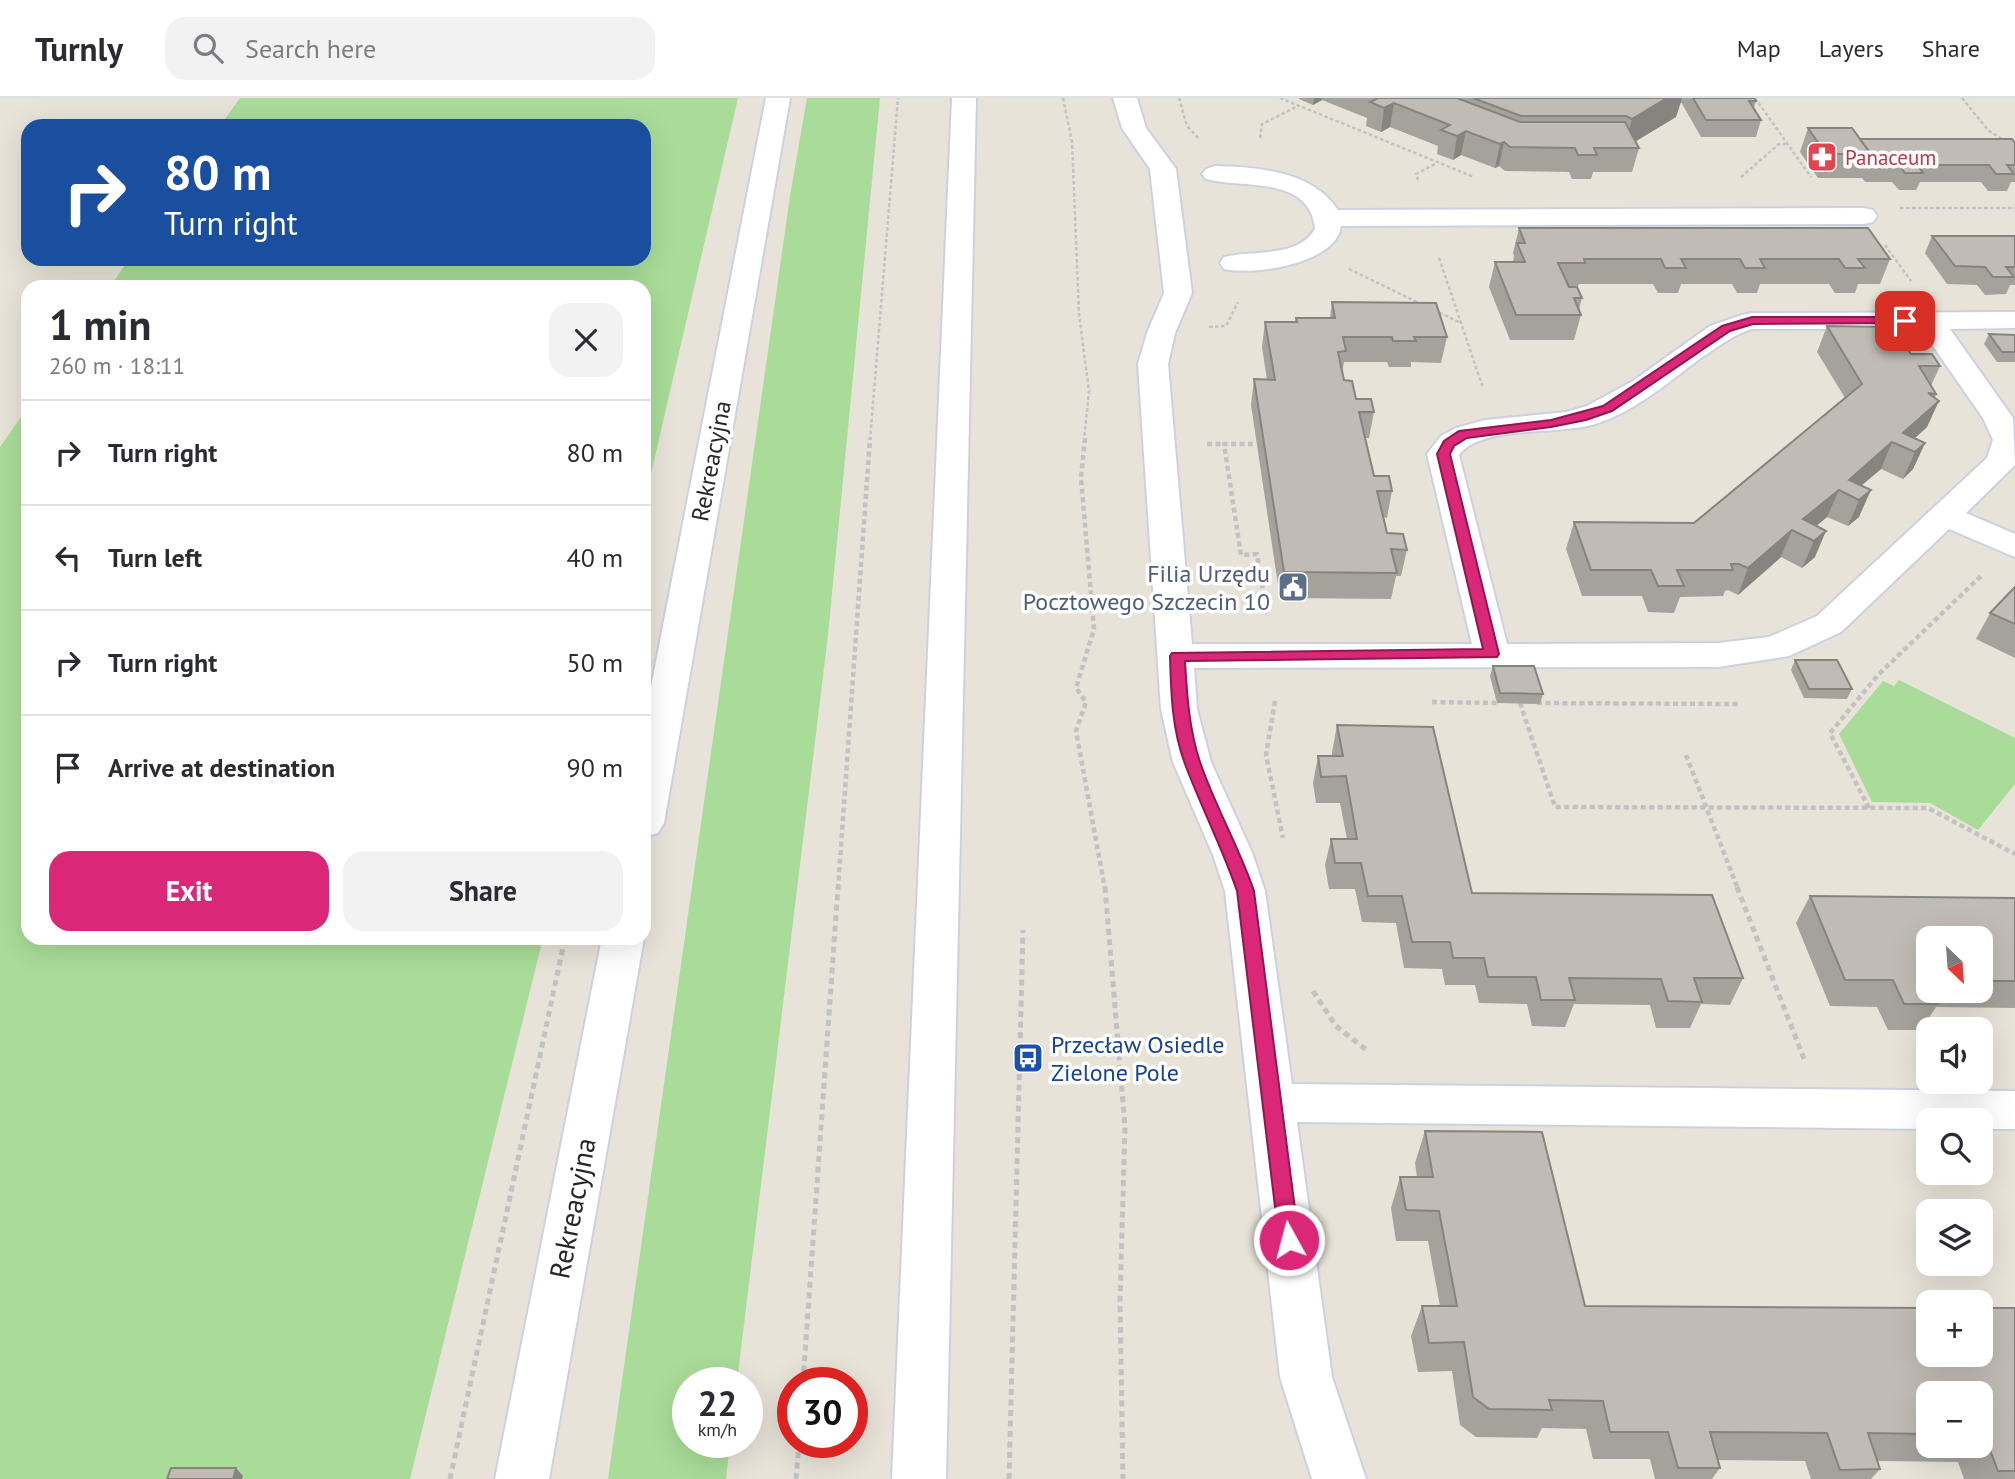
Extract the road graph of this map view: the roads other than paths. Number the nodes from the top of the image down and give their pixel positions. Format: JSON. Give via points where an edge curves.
{"nodes":[{"id":1,"x":778,"y":98,"type":"edge"},
{"id":2,"x":964,"y":98,"type":"edge"},
{"id":3,"x":1125,"y":98,"type":"edge"},
{"id":4,"x":1215,"y":174,"type":"dead end"},
{"id":5,"x":1845,"y":213,"type":"road end"},
{"id":6,"x":1328,"y":218,"type":"junction"},
{"id":7,"x":1234,"y":263,"type":"dead end"},
{"id":8,"x":2015,"y":320,"type":"edge"},
{"id":9,"x":1936,"y":321,"type":"junction"},
{"id":10,"x":1975,"y":386,"type":"junction"},
{"id":11,"x":2015,"y":386,"type":"edge"},
{"id":12,"x":1944,"y":515,"type":"junction"},
{"id":13,"x":2015,"y":547,"type":"edge"},
{"id":14,"x":1492,"y":654,"type":"junction"},
{"id":15,"x":1177,"y":656,"type":"junction"},
{"id":16,"x":651,"y":785,"type":"edge"},
{"id":17,"x":622,"y":945,"type":"edge"},
{"id":18,"x":1272,"y":1103,"type":"junction"},
{"id":19,"x":2015,"y":1111,"type":"edge"},
{"id":20,"x":522,"y":1479,"type":"edge"},
{"id":21,"x":919,"y":1479,"type":"edge"},
{"id":22,"x":1339,"y":1479,"type":"edge"}],
"edges":[{"from":1,"to":16,"type":"street","name":"Rekreacyjna"},
{"from":2,"to":21,"type":"street"},
{"from":3,"to":15,"type":"street","via":[[1134,128],[1163,169],[1178,293],[1153,364]]},
{"from":4,"to":6,"type":"street","via":[[1256,176],[1287,184],[1312,196]]},
{"from":5,"to":6,"type":"street"},
{"from":6,"to":7,"type":"street","via":[[1326,235],[1309,249],[1288,258]]},
{"from":8,"to":9,"type":"street"},
{"from":9,"to":10,"type":"street"},
{"from":9,"to":14,"type":"street","via":[[1752,321],[1726,328],[1607,408],[1551,424],[1464,434],[1448,444],[1443,454]]},
{"from":10,"to":11,"type":"street"},
{"from":10,"to":12,"type":"street","via":[[2008,440],[2002,461]]},
{"from":12,"to":13,"type":"street"},
{"from":12,"to":14,"type":"street","via":[[1829,624],[1776,648],[1718,655]]},
{"from":14,"to":15,"type":"street"},
{"from":15,"to":18,"type":"street","via":[[1180,709],[1192,762],[1245,891]]},
{"from":17,"to":20,"type":"street","name":"Rekreacyjna"},
{"from":18,"to":19,"type":"street"},
{"from":18,"to":22,"type":"street","via":[[1306,1377]]}]}
